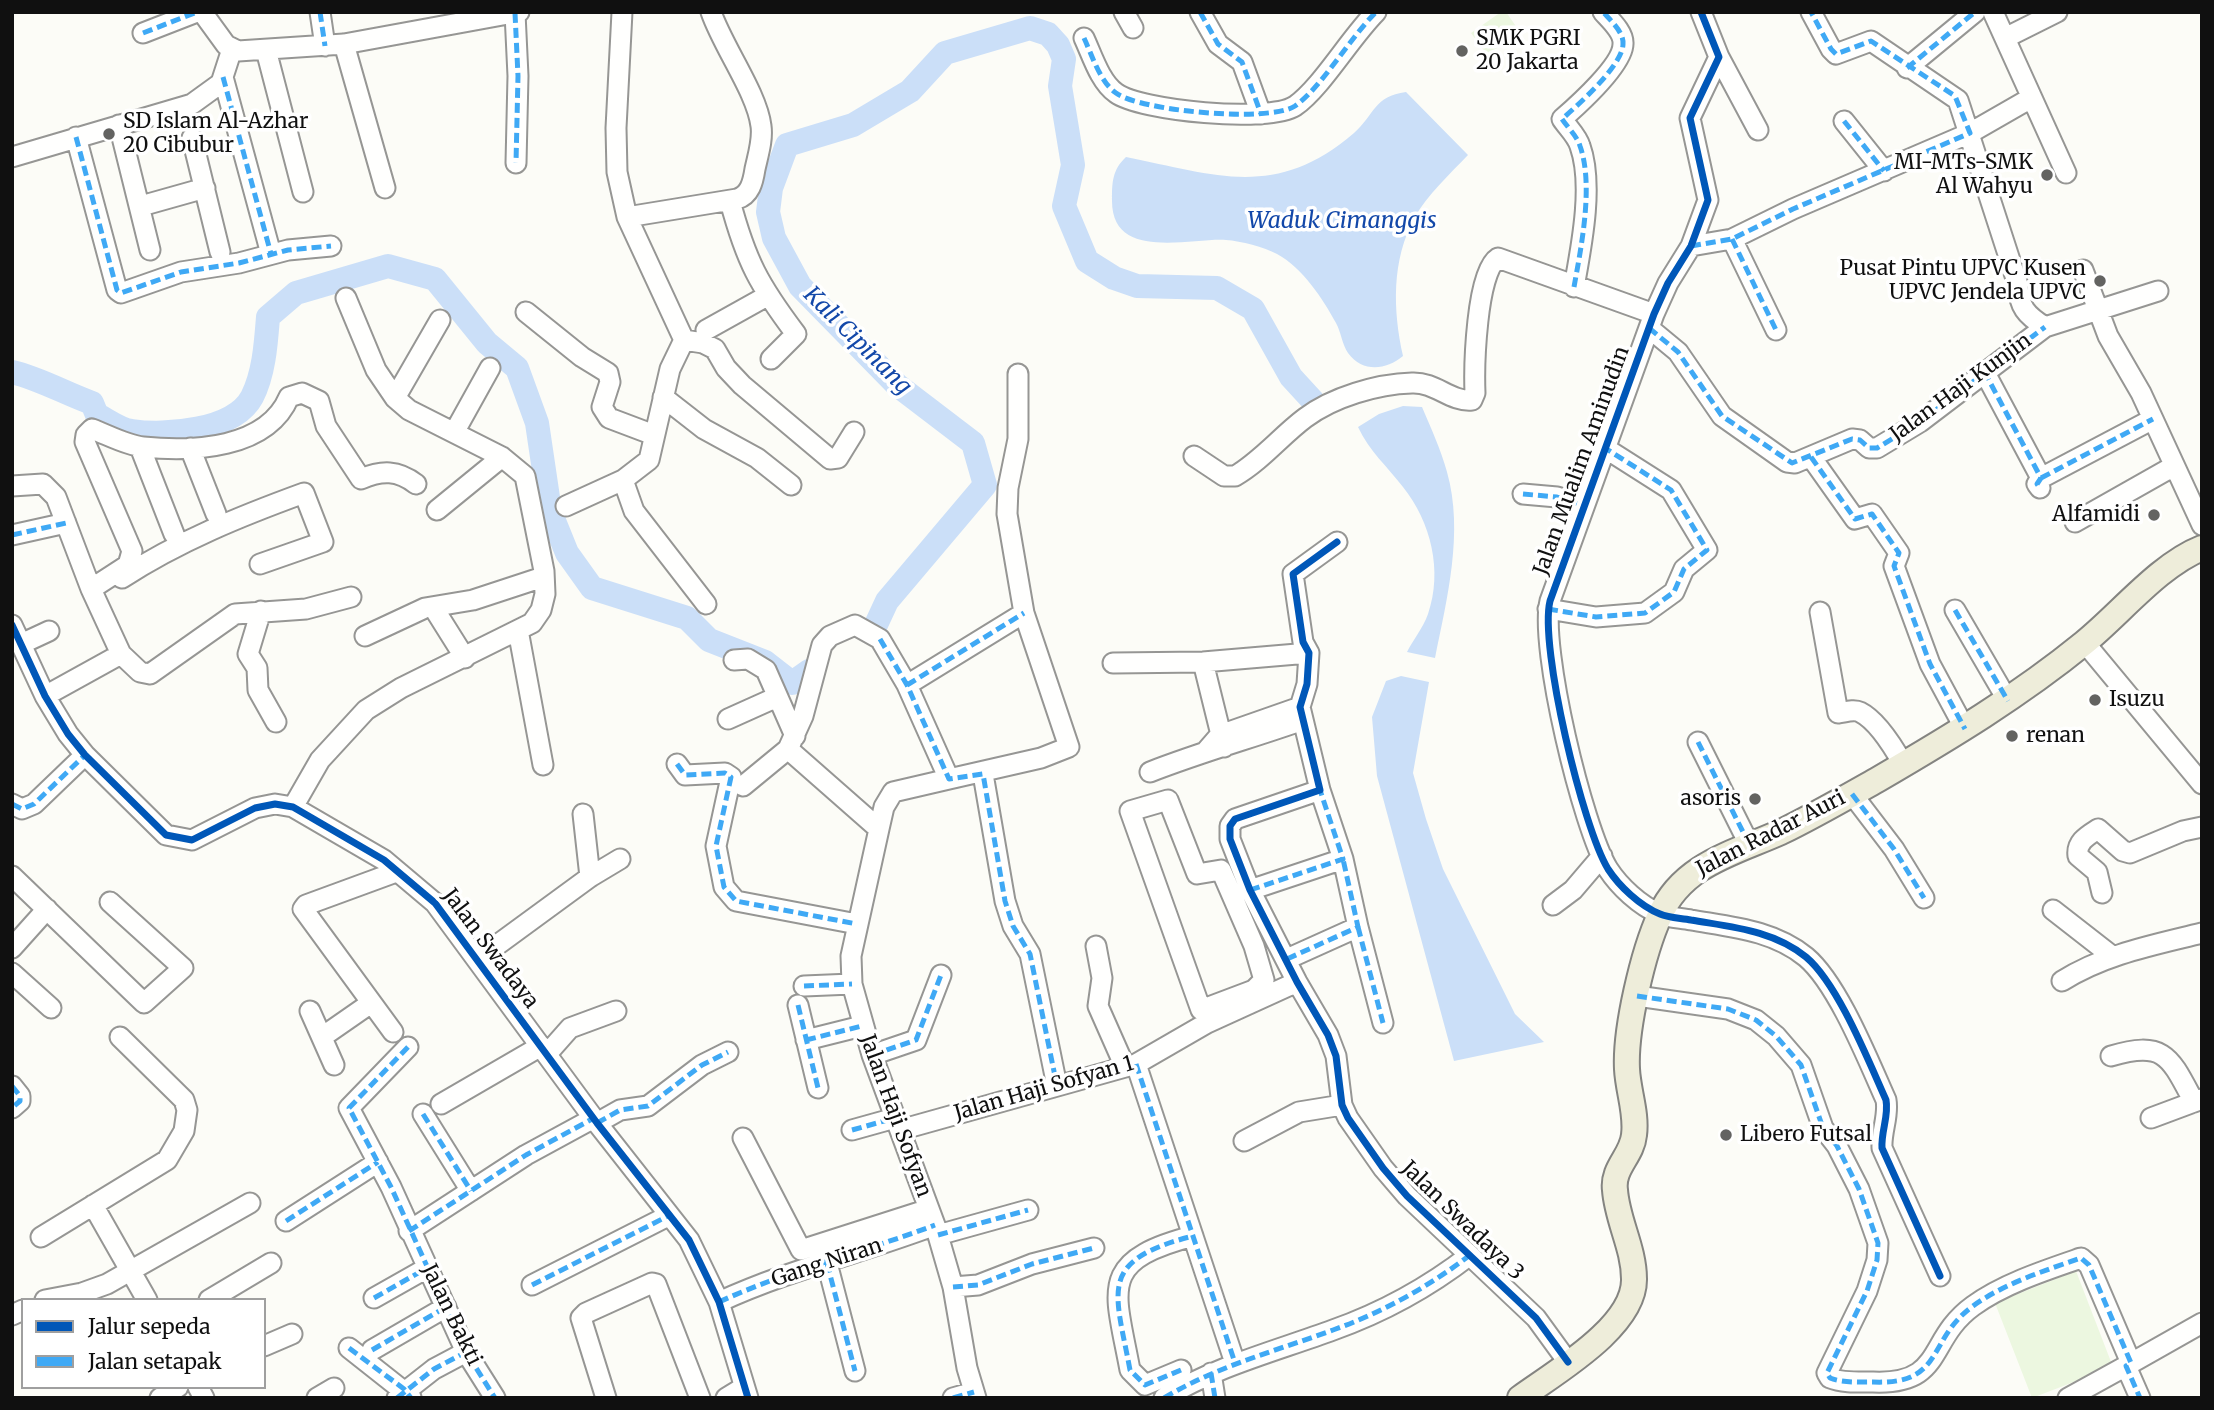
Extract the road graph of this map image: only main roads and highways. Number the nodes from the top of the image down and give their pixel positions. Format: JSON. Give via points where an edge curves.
{"nodes":[{"id":1,"x":2199,"y":554,"type":"edge"},
{"id":2,"x":1520,"y":1398,"type":"edge"}],
"edges":[{"from":1,"to":2,"type":"main road","name":"Jalan Radar Auri","via":[[1965,729],[1852,794],[1694,871],[1677,888],[1660,915],[1627,1033],[1635,1131],[1633,1145],[1617,1169],[1614,1188],[1629,1248],[1633,1289],[1613,1325]]}]}
